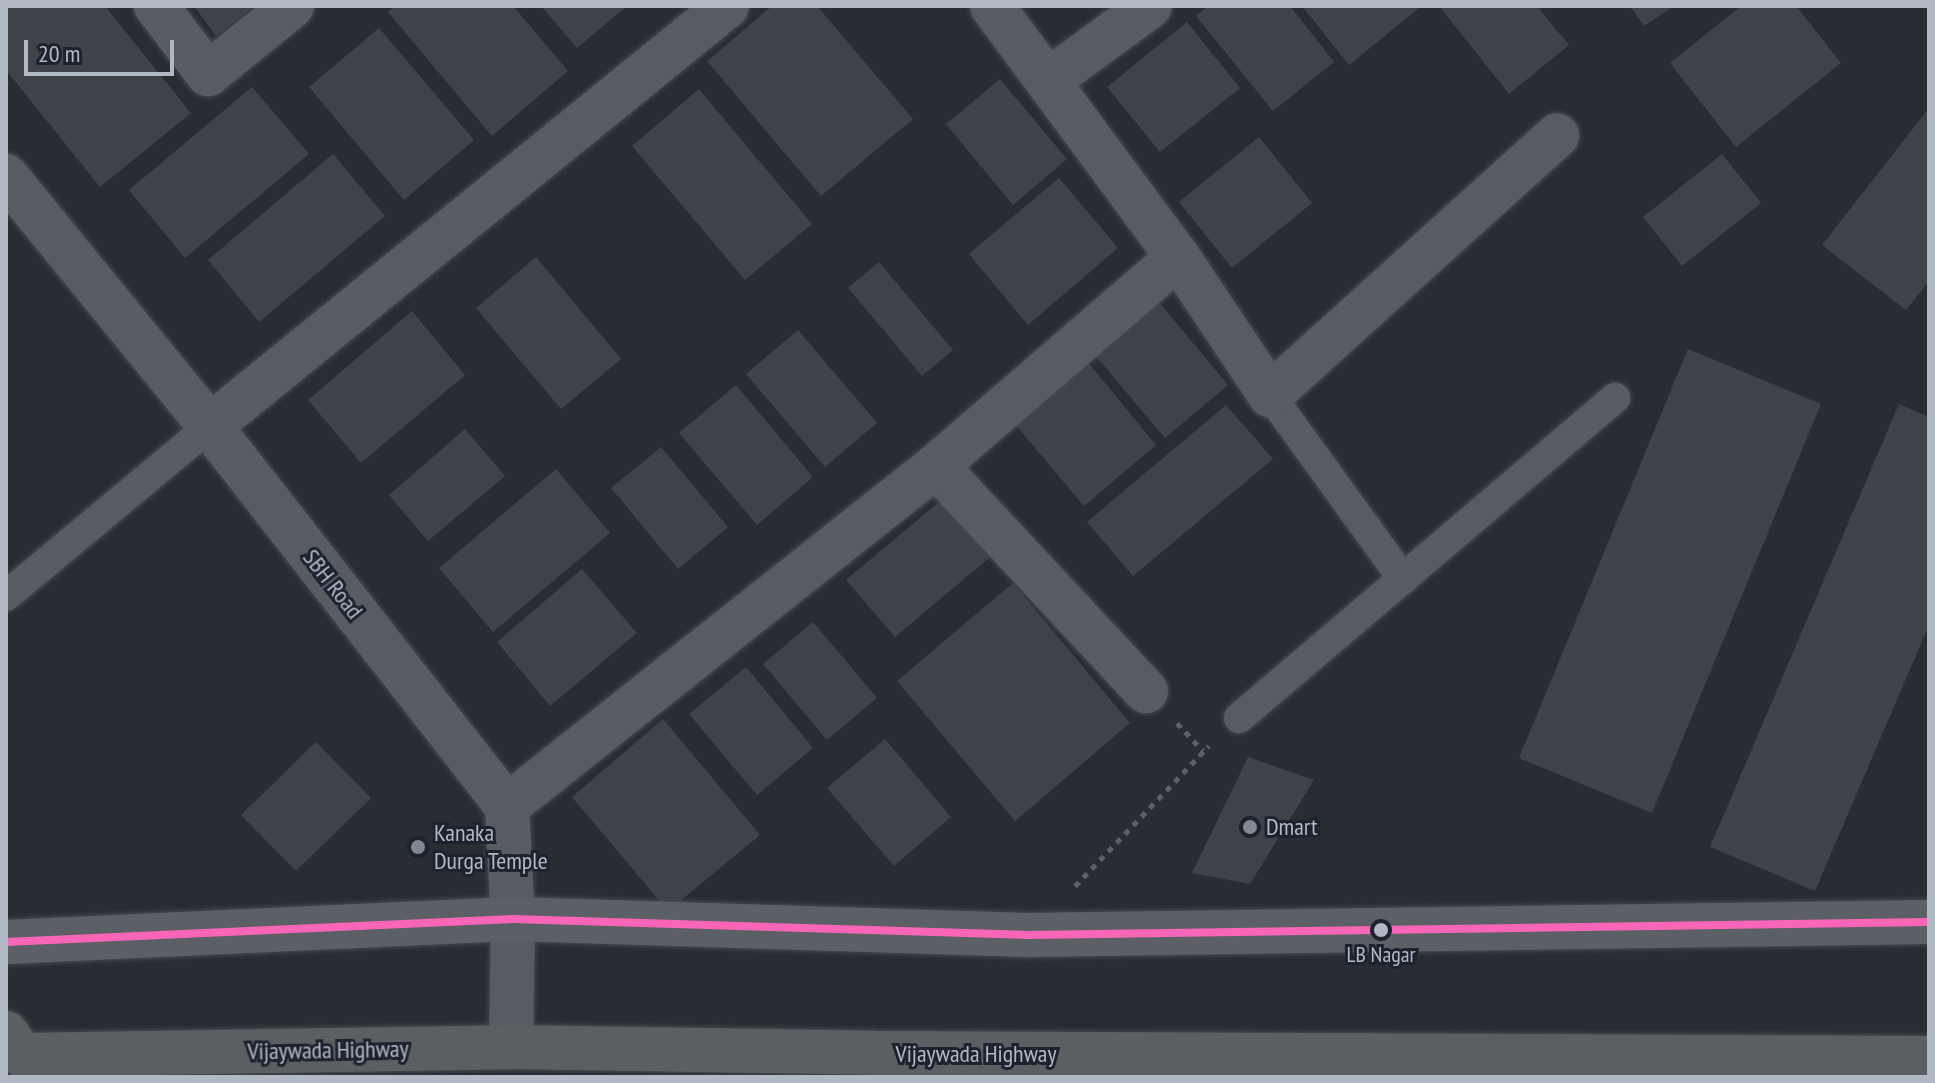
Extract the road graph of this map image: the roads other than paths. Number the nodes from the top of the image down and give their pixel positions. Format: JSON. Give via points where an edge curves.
{"nodes":[{"id":1,"x":156,"y":6,"type":"edge"},
{"id":2,"x":292,"y":6,"type":"edge"},
{"id":3,"x":727,"y":6,"type":"edge"},
{"id":4,"x":992,"y":6,"type":"edge"},
{"id":5,"x":1150,"y":6,"type":"edge"},
{"id":6,"x":1049,"y":80,"type":"junction"},
{"id":7,"x":1557,"y":136,"type":"dead end"},
{"id":8,"x":6,"y":176,"type":"edge"},
{"id":9,"x":1178,"y":257,"type":"junction"},
{"id":10,"x":1270,"y":395,"type":"junction"},
{"id":11,"x":1615,"y":398,"type":"dead end"},
{"id":12,"x":210,"y":426,"type":"junction"},
{"id":13,"x":936,"y":466,"type":"junction"},
{"id":14,"x":1403,"y":579,"type":"junction"},
{"id":15,"x":6,"y":596,"type":"edge"},
{"id":16,"x":1146,"y":691,"type":"dead end"},
{"id":17,"x":1239,"y":718,"type":"road end"},
{"id":18,"x":507,"y":806,"type":"junction"},
{"id":19,"x":513,"y":919,"type":"junction"},
{"id":20,"x":1929,"y":922,"type":"edge"},
{"id":21,"x":6,"y":942,"type":"edge"},
{"id":22,"x":14,"y":1044,"type":"edge"},
{"id":23,"x":511,"y":1047,"type":"junction"},
{"id":24,"x":1929,"y":1058,"type":"edge"}],
"edges":[{"from":1,"to":2,"type":"street","via":[[208,74]]},
{"from":3,"to":12,"type":"street"},
{"from":4,"to":6,"type":"street"},
{"from":5,"to":6,"type":"street"},
{"from":6,"to":9,"type":"street"},
{"from":7,"to":10,"type":"street"},
{"from":8,"to":12,"type":"street","name":"SBH Road"},
{"from":9,"to":10,"type":"street"},
{"from":9,"to":13,"type":"street"},
{"from":10,"to":14,"type":"lane"},
{"from":11,"to":14,"type":"lane"},
{"from":12,"to":15,"type":"lane"},
{"from":12,"to":18,"type":"street","name":"SBH Road"},
{"from":13,"to":16,"type":"street"},
{"from":13,"to":18,"type":"street"},
{"from":14,"to":17,"type":"lane"},
{"from":18,"to":19,"type":"street"},
{"from":19,"to":20,"type":"street","via":[[1027,935]]},
{"from":19,"to":21,"type":"street"},
{"from":19,"to":23,"type":"street"},
{"from":22,"to":23,"type":"highway","name":"Vijaywada Highway"},
{"from":23,"to":24,"type":"highway","name":"Vijaywada Highway"}]}
